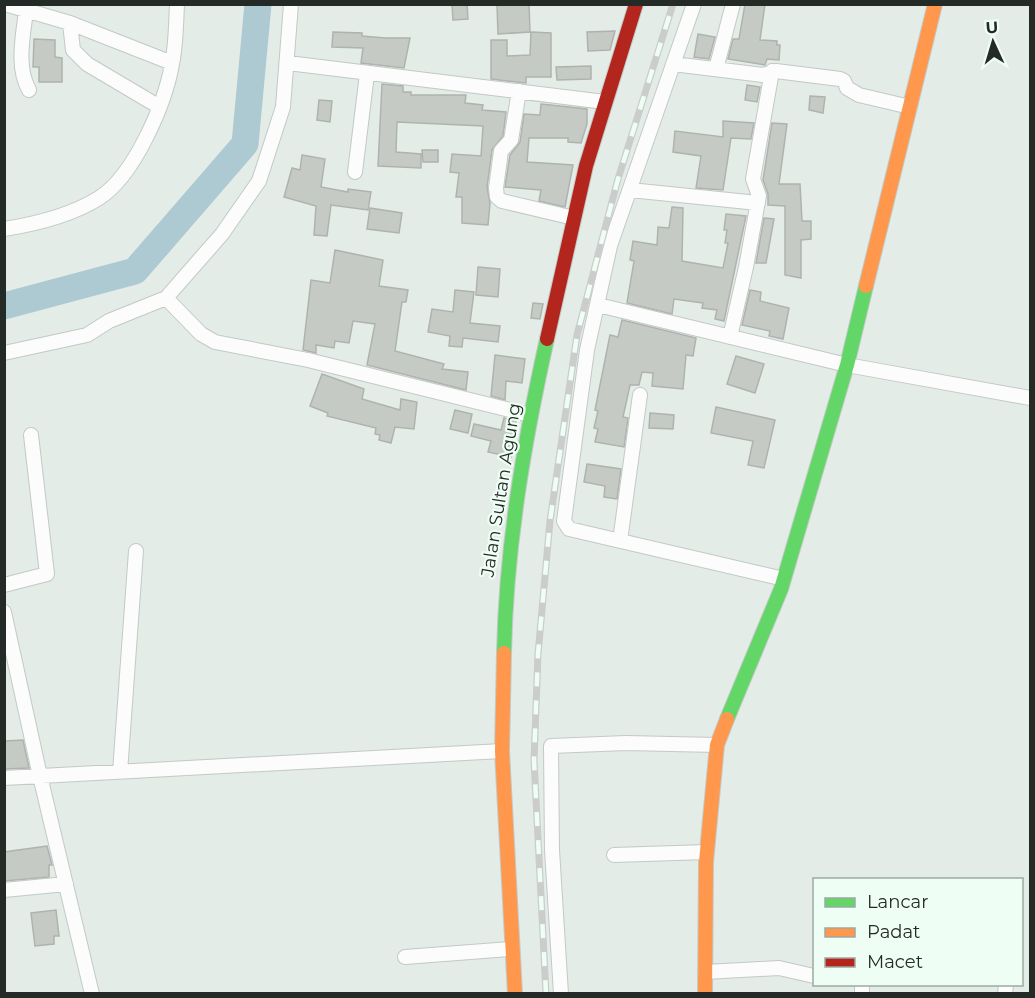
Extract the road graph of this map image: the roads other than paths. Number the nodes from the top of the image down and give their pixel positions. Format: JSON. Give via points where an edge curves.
{"nodes":[{"id":1,"x":5,"y":4,"type":"edge"},
{"id":2,"x":177,"y":4,"type":"edge"},
{"id":3,"x":291,"y":4,"type":"edge"},
{"id":4,"x":636,"y":4,"type":"edge"},
{"id":5,"x":694,"y":4,"type":"edge"},
{"id":6,"x":733,"y":4,"type":"edge"},
{"id":7,"x":935,"y":4,"type":"edge"},
{"id":8,"x":26,"y":11,"type":"junction"},
{"id":9,"x":70,"y":23,"type":"junction"},
{"id":10,"x":172,"y":63,"type":"junction"},
{"id":11,"x":288,"y":63,"type":"junction"},
{"id":12,"x":673,"y":64,"type":"junction"},
{"id":13,"x":716,"y":69,"type":"junction"},
{"id":14,"x":772,"y":71,"type":"junction"},
{"id":15,"x":367,"y":75,"type":"junction"},
{"id":16,"x":29,"y":90,"type":"dead end"},
{"id":17,"x":519,"y":91,"type":"junction"},
{"id":18,"x":605,"y":102,"type":"junction"},
{"id":19,"x":158,"y":106,"type":"junction"},
{"id":20,"x":910,"y":107,"type":"junction"},
{"id":21,"x":355,"y":172,"type":"dead end"},
{"id":22,"x":630,"y":190,"type":"junction"},
{"id":23,"x":758,"y":203,"type":"junction"},
{"id":24,"x":574,"y":218,"type":"junction"},
{"id":25,"x":4,"y":229,"type":"edge"},
{"id":26,"x":166,"y":298,"type":"junction"},
{"id":27,"x":598,"y":305,"type":"junction"},
{"id":28,"x":730,"y":337,"type":"junction"},
{"id":29,"x":4,"y":353,"type":"edge"},
{"id":30,"x":847,"y":365,"type":"junction"},
{"id":31,"x":640,"y":395,"type":"dead end"},
{"id":32,"x":1030,"y":398,"type":"edge"},
{"id":33,"x":530,"y":415,"type":"junction"},
{"id":34,"x":31,"y":435,"type":"dead end"},
{"id":35,"x":620,"y":541,"type":"junction"},
{"id":36,"x":136,"y":551,"type":"dead end"},
{"id":37,"x":783,"y":584,"type":"junction"},
{"id":38,"x":4,"y":585,"type":"edge"},
{"id":39,"x":4,"y":612,"type":"edge"},
{"id":40,"x":717,"y":745,"type":"junction"},
{"id":41,"x":502,"y":751,"type":"junction"},
{"id":42,"x":120,"y":772,"type":"junction"},
{"id":43,"x":40,"y":776,"type":"junction"},
{"id":44,"x":4,"y":778,"type":"edge"},
{"id":45,"x":707,"y":852,"type":"junction"},
{"id":46,"x":614,"y":855,"type":"dead end"},
{"id":47,"x":66,"y":884,"type":"junction"},
{"id":48,"x":4,"y":890,"type":"edge"},
{"id":49,"x":511,"y":949,"type":"junction"},
{"id":50,"x":405,"y":957,"type":"dead end"},
{"id":51,"x":705,"y":972,"type":"junction"},
{"id":52,"x":813,"y":976,"type":"edge"},
{"id":53,"x":92,"y":993,"type":"edge"},
{"id":54,"x":515,"y":993,"type":"edge"},
{"id":55,"x":561,"y":993,"type":"edge"},
{"id":56,"x":705,"y":993,"type":"edge"}],
"edges":[{"from":1,"to":8,"type":"street"},
{"from":2,"to":10,"type":"street"},
{"from":3,"to":11,"type":"street"},
{"from":4,"to":18,"type":"street","name":"Jalan Sultan Agung"},
{"from":5,"to":12,"type":"street"},
{"from":6,"to":13,"type":"street"},
{"from":7,"to":20,"type":"street"},
{"from":8,"to":9,"type":"street"},
{"from":8,"to":16,"type":"street","via":[[22,56]]},
{"from":9,"to":10,"type":"street"},
{"from":9,"to":19,"type":"street","via":[[74,50],[87,64]]},
{"from":10,"to":19,"type":"street"},
{"from":11,"to":15,"type":"street"},
{"from":11,"to":26,"type":"street","via":[[283,107],[259,181],[222,234]]},
{"from":12,"to":13,"type":"street"},
{"from":12,"to":22,"type":"street"},
{"from":13,"to":14,"type":"street","via":[[763,75]]},
{"from":14,"to":20,"type":"street","via":[[840,79],[850,92]]},
{"from":14,"to":23,"type":"street","via":[[753,178]]},
{"from":15,"to":17,"type":"street"},
{"from":15,"to":21,"type":"street"},
{"from":17,"to":18,"type":"street"},
{"from":17,"to":24,"type":"street","via":[[511,140],[501,151],[497,197]]},
{"from":18,"to":24,"type":"street","name":"Jalan Sultan Agung"},
{"from":19,"to":25,"type":"street","via":[[136,156],[119,181],[100,197],[72,212]]},
{"from":20,"to":30,"type":"street"},
{"from":22,"to":23,"type":"street"},
{"from":22,"to":27,"type":"street","via":[[610,246]]},
{"from":23,"to":28,"type":"street"},
{"from":24,"to":33,"type":"street","name":"Jalan Sultan Agung"},
{"from":26,"to":29,"type":"street","via":[[108,321],[87,335]]},
{"from":26,"to":33,"type":"street","via":[[215,342],[308,360]]},
{"from":27,"to":28,"type":"street"},
{"from":27,"to":35,"type":"street","via":[[587,350],[564,521],[569,529]]},
{"from":28,"to":30,"type":"street"},
{"from":30,"to":32,"type":"street"},
{"from":30,"to":37,"type":"street"},
{"from":31,"to":35,"type":"street"},
{"from":33,"to":41,"type":"street","name":"Jalan Sultan Agung","via":[[505,588]]},
{"from":34,"to":38,"type":"street","via":[[47,574]]},
{"from":35,"to":37,"type":"street"},
{"from":36,"to":42,"type":"street"},
{"from":37,"to":40,"type":"street"},
{"from":39,"to":43,"type":"street"},
{"from":40,"to":45,"type":"street"},
{"from":40,"to":55,"type":"street","via":[[551,746],[552,850]]},
{"from":41,"to":42,"type":"street"},
{"from":41,"to":49,"type":"street","name":"Jalan Sultan Agung"},
{"from":42,"to":43,"type":"street"},
{"from":43,"to":44,"type":"street"},
{"from":43,"to":47,"type":"street"},
{"from":45,"to":46,"type":"street"},
{"from":45,"to":51,"type":"street"},
{"from":47,"to":48,"type":"street"},
{"from":47,"to":53,"type":"street"},
{"from":49,"to":50,"type":"street"},
{"from":49,"to":54,"type":"street","name":"Jalan Sultan Agung"},
{"from":51,"to":52,"type":"street","via":[[779,968]]},
{"from":51,"to":56,"type":"street"}]}
